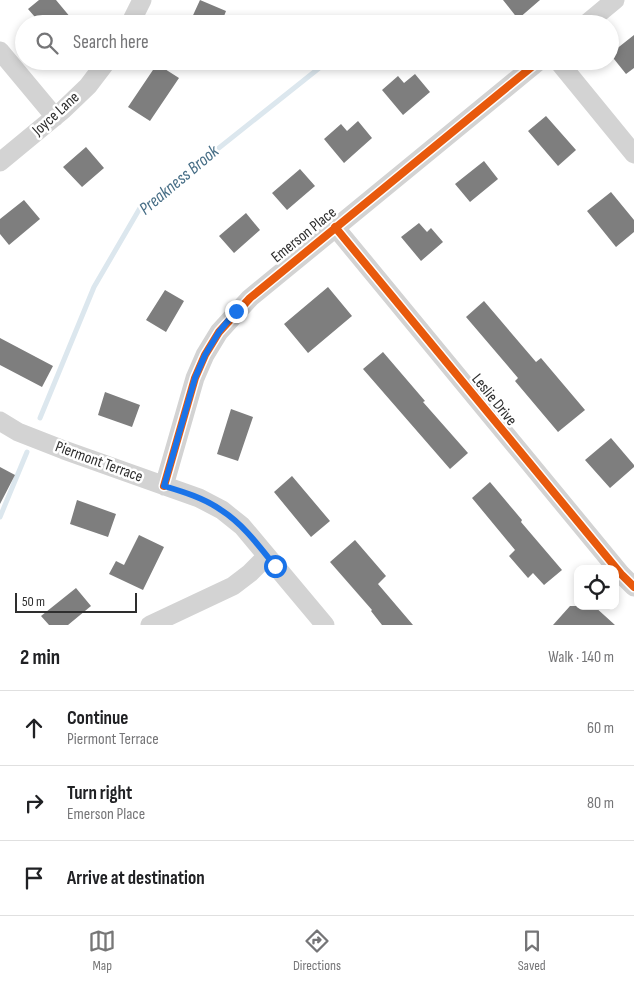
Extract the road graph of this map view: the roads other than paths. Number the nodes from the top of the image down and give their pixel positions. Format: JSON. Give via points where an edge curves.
{"nodes":[{"id":1,"x":142,"y":0,"type":"edge"},
{"id":2,"x":615,"y":0,"type":"edge"},
{"id":3,"x":134,"y":15,"type":"edge"},
{"id":4,"x":597,"y":15,"type":"edge"},
{"id":5,"x":0,"y":51,"type":"edge"},
{"id":6,"x":15,"y":69,"type":"edge"},
{"id":7,"x":16,"y":70,"type":"edge"},
{"id":8,"x":100,"y":70,"type":"edge"},
{"id":9,"x":528,"y":70,"type":"edge"},
{"id":10,"x":565,"y":70,"type":"edge"},
{"id":11,"x":55,"y":117,"type":"junction"},
{"id":12,"x":634,"y":154,"type":"edge"},
{"id":13,"x":0,"y":162,"type":"edge"},
{"id":14,"x":335,"y":227,"type":"junction"},
{"id":15,"x":0,"y":422,"type":"edge"},
{"id":16,"x":164,"y":486,"type":"junction"},
{"id":17,"x":267,"y":556,"type":"junction"},
{"id":18,"x":634,"y":588,"type":"edge"},
{"id":19,"x":150,"y":625,"type":"edge"},
{"id":20,"x":325,"y":625,"type":"edge"}],
"edges":[{"from":1,"to":3,"type":"street"},
{"from":2,"to":4,"type":"street"},
{"from":5,"to":6,"type":"street"},
{"from":7,"to":11,"type":"street"},
{"from":8,"to":11,"type":"street","name":"Joyce Lane"},
{"from":9,"to":14,"type":"street","name":"Emerson Place"},
{"from":10,"to":12,"type":"street"},
{"from":11,"to":13,"type":"street","name":"Joyce Lane"},
{"from":14,"to":16,"type":"street","name":"Emerson Place","via":[[250,298],[219,332],[195,378]]},
{"from":14,"to":18,"type":"street","name":"Leslie Drive"},
{"from":15,"to":16,"type":"street","name":"Piermont Terrace","via":[[64,450]]},
{"from":16,"to":17,"type":"street","name":"Piermont Terrace","via":[[222,510],[242,526]]},
{"from":17,"to":19,"type":"street","via":[[233,586]]},
{"from":17,"to":20,"type":"street","name":"Piermont Terrace"}]}
